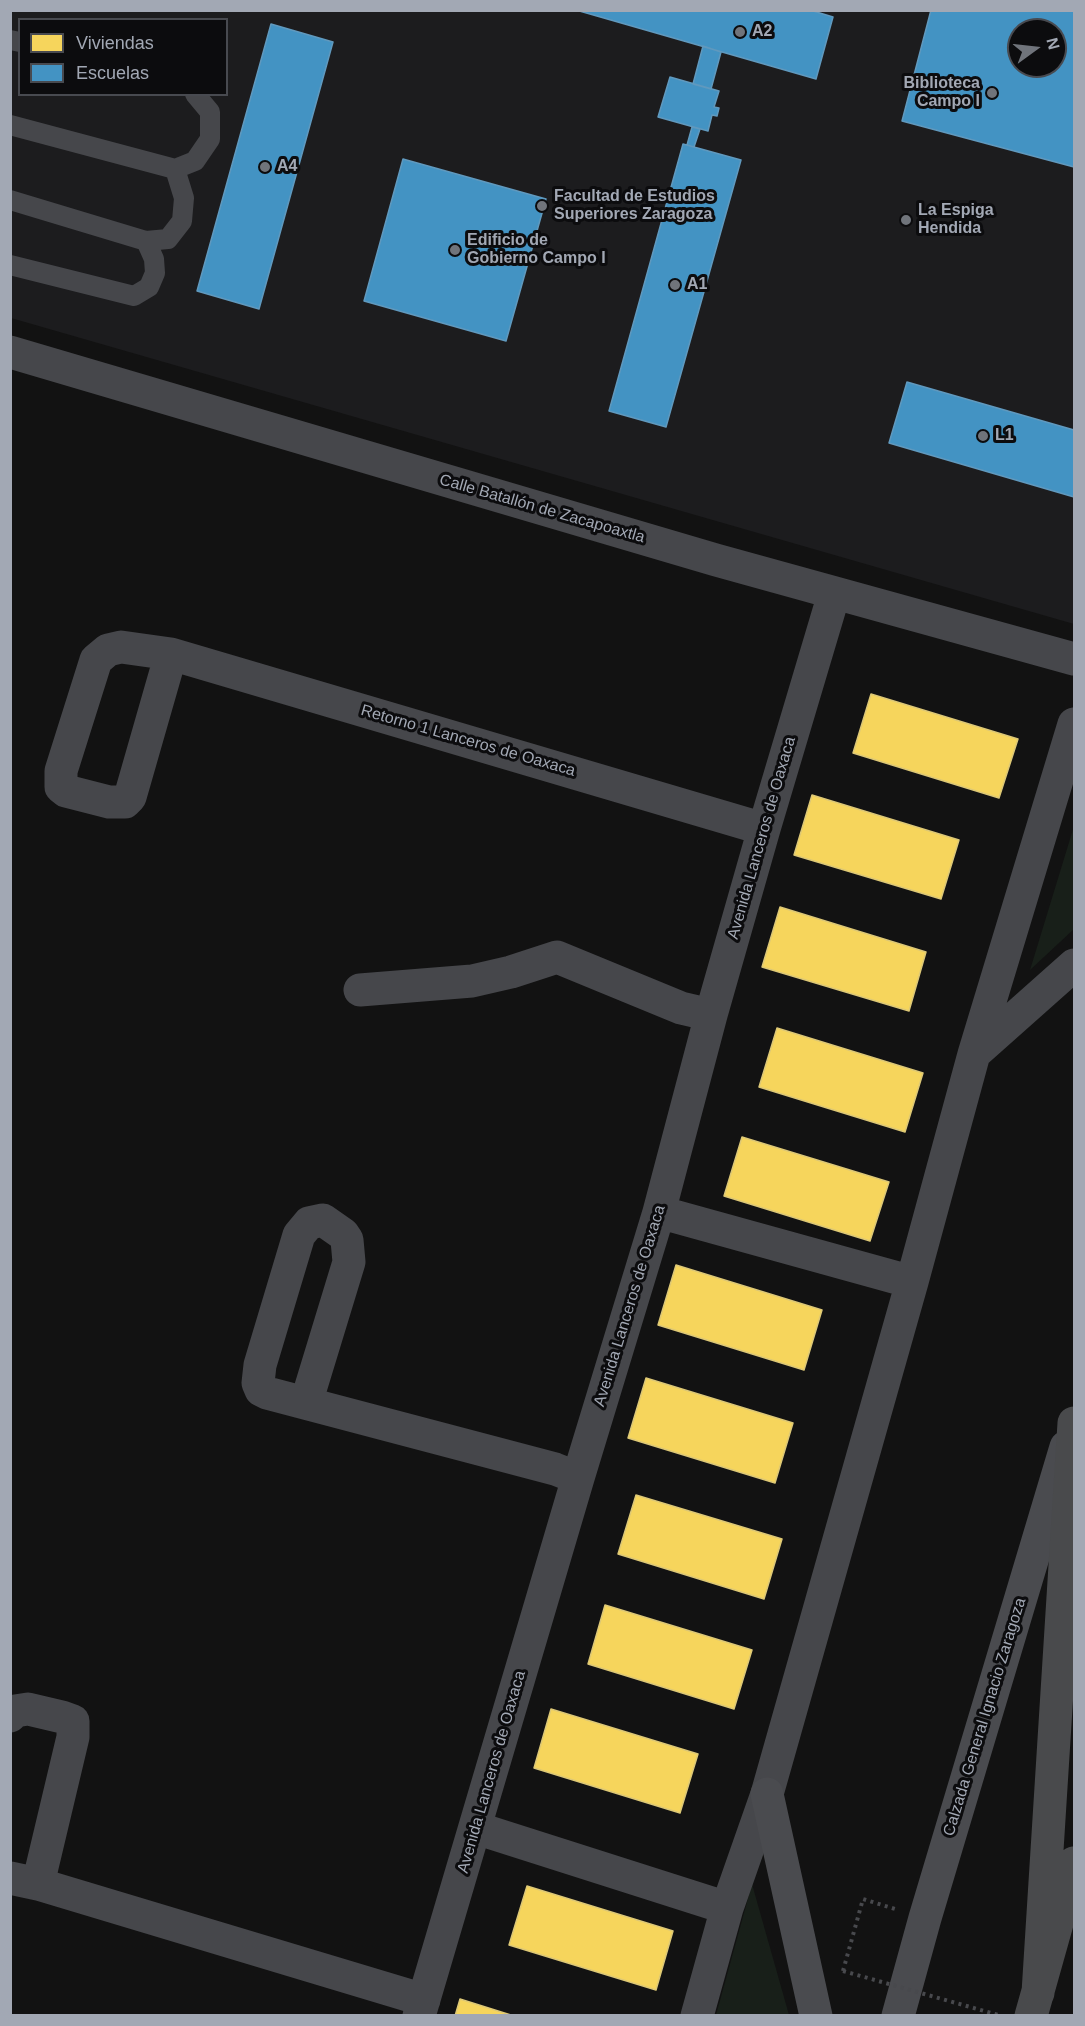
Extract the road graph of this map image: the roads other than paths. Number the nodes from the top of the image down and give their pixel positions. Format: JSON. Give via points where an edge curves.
{"nodes":[{"id":1,"x":197,"y":96,"type":"edge"},
{"id":2,"x":10,"y":125,"type":"edge"},
{"id":3,"x":175,"y":169,"type":"junction"},
{"id":4,"x":10,"y":200,"type":"edge"},
{"id":5,"x":146,"y":242,"type":"junction"},
{"id":6,"x":10,"y":265,"type":"edge"},
{"id":7,"x":10,"y":352,"type":"edge"},
{"id":8,"x":834,"y":594,"type":"junction"},
{"id":9,"x":171,"y":654,"type":"junction"},
{"id":10,"x":1074,"y":659,"type":"edge"},
{"id":11,"x":1074,"y":724,"type":"edge"},
{"id":12,"x":764,"y":829,"type":"junction"},
{"id":13,"x":1074,"y":965,"type":"edge"},
{"id":14,"x":360,"y":990,"type":"dead end"},
{"id":15,"x":711,"y":1015,"type":"junction"},
{"id":16,"x":974,"y":1054,"type":"junction"},
{"id":17,"x":659,"y":1212,"type":"junction"},
{"id":18,"x":912,"y":1282,"type":"junction"},
{"id":19,"x":306,"y":1403,"type":"junction"},
{"id":20,"x":1074,"y":1421,"type":"edge"},
{"id":21,"x":578,"y":1478,"type":"junction"},
{"id":22,"x":12,"y":1711,"type":"edge"},
{"id":23,"x":767,"y":1794,"type":"junction"},
{"id":24,"x":476,"y":1828,"type":"junction"},
{"id":25,"x":1074,"y":1863,"type":"edge"},
{"id":26,"x":24,"y":1881,"type":"edge"},
{"id":27,"x":728,"y":1908,"type":"junction"},
{"id":28,"x":1034,"y":2004,"type":"edge"},
{"id":29,"x":421,"y":2008,"type":"edge"},
{"id":30,"x":697,"y":2016,"type":"edge"},
{"id":31,"x":816,"y":2016,"type":"edge"},
{"id":32,"x":898,"y":2016,"type":"edge"}],
"edges":[{"from":1,"to":3,"type":"lane","via":[[210,112],[210,139],[195,161]]},
{"from":2,"to":3,"type":"lane"},
{"from":3,"to":5,"type":"lane","via":[[184,198],[182,221],[168,239]]},
{"from":4,"to":5,"type":"lane"},
{"from":5,"to":6,"type":"lane","via":[[155,273],[149,287],[134,296]]},
{"from":7,"to":8,"type":"street","name":"Calle Batallón de Zacapoaxtla"},
{"from":8,"to":10,"type":"street","name":"Calle Batallón de Zacapoaxtla"},
{"from":8,"to":12,"type":"street","name":"Avenida Lanceros de Oaxaca"},
{"from":9,"to":9,"type":"street","name":"Retorno 1 Lanceros de Oaxaca","via":[[121,647],[108,650],[96,660],[61,771],[61,787],[66,791],[117,802],[130,797]]},
{"from":9,"to":12,"type":"street","name":"Retorno 1 Lanceros de Oaxaca"},
{"from":11,"to":16,"type":"street"},
{"from":12,"to":15,"type":"street","name":"Avenida Lanceros de Oaxaca"},
{"from":13,"to":16,"type":"street"},
{"from":14,"to":15,"type":"street","via":[[472,981],[557,957],[681,1008]]},
{"from":15,"to":17,"type":"street","name":"Avenida Lanceros de Oaxaca"},
{"from":16,"to":18,"type":"street"},
{"from":17,"to":18,"type":"street"},
{"from":17,"to":21,"type":"street","name":"Avenida Lanceros de Oaxaca"},
{"from":18,"to":23,"type":"street"},
{"from":19,"to":19,"type":"street","via":[[261,1390],[258,1374],[299,1235],[309,1223],[323,1220],[347,1240],[349,1262]]},
{"from":19,"to":21,"type":"street"},
{"from":20,"to":28,"type":"highway"},
{"from":20,"to":32,"type":"main road","name":"Calzada General Ignacio Zaragoza"},
{"from":21,"to":24,"type":"street","name":"Avenida Lanceros de Oaxaca"},
{"from":22,"to":26,"type":"street","via":[[28,1709],[68,1718],[74,1729]]},
{"from":23,"to":27,"type":"street"},
{"from":23,"to":31,"type":"main road"},
{"from":24,"to":27,"type":"street"},
{"from":24,"to":29,"type":"street","name":"Avenida Lanceros de Oaxaca"},
{"from":25,"to":28,"type":"highway"},
{"from":26,"to":29,"type":"street"},
{"from":27,"to":30,"type":"street"}]}
